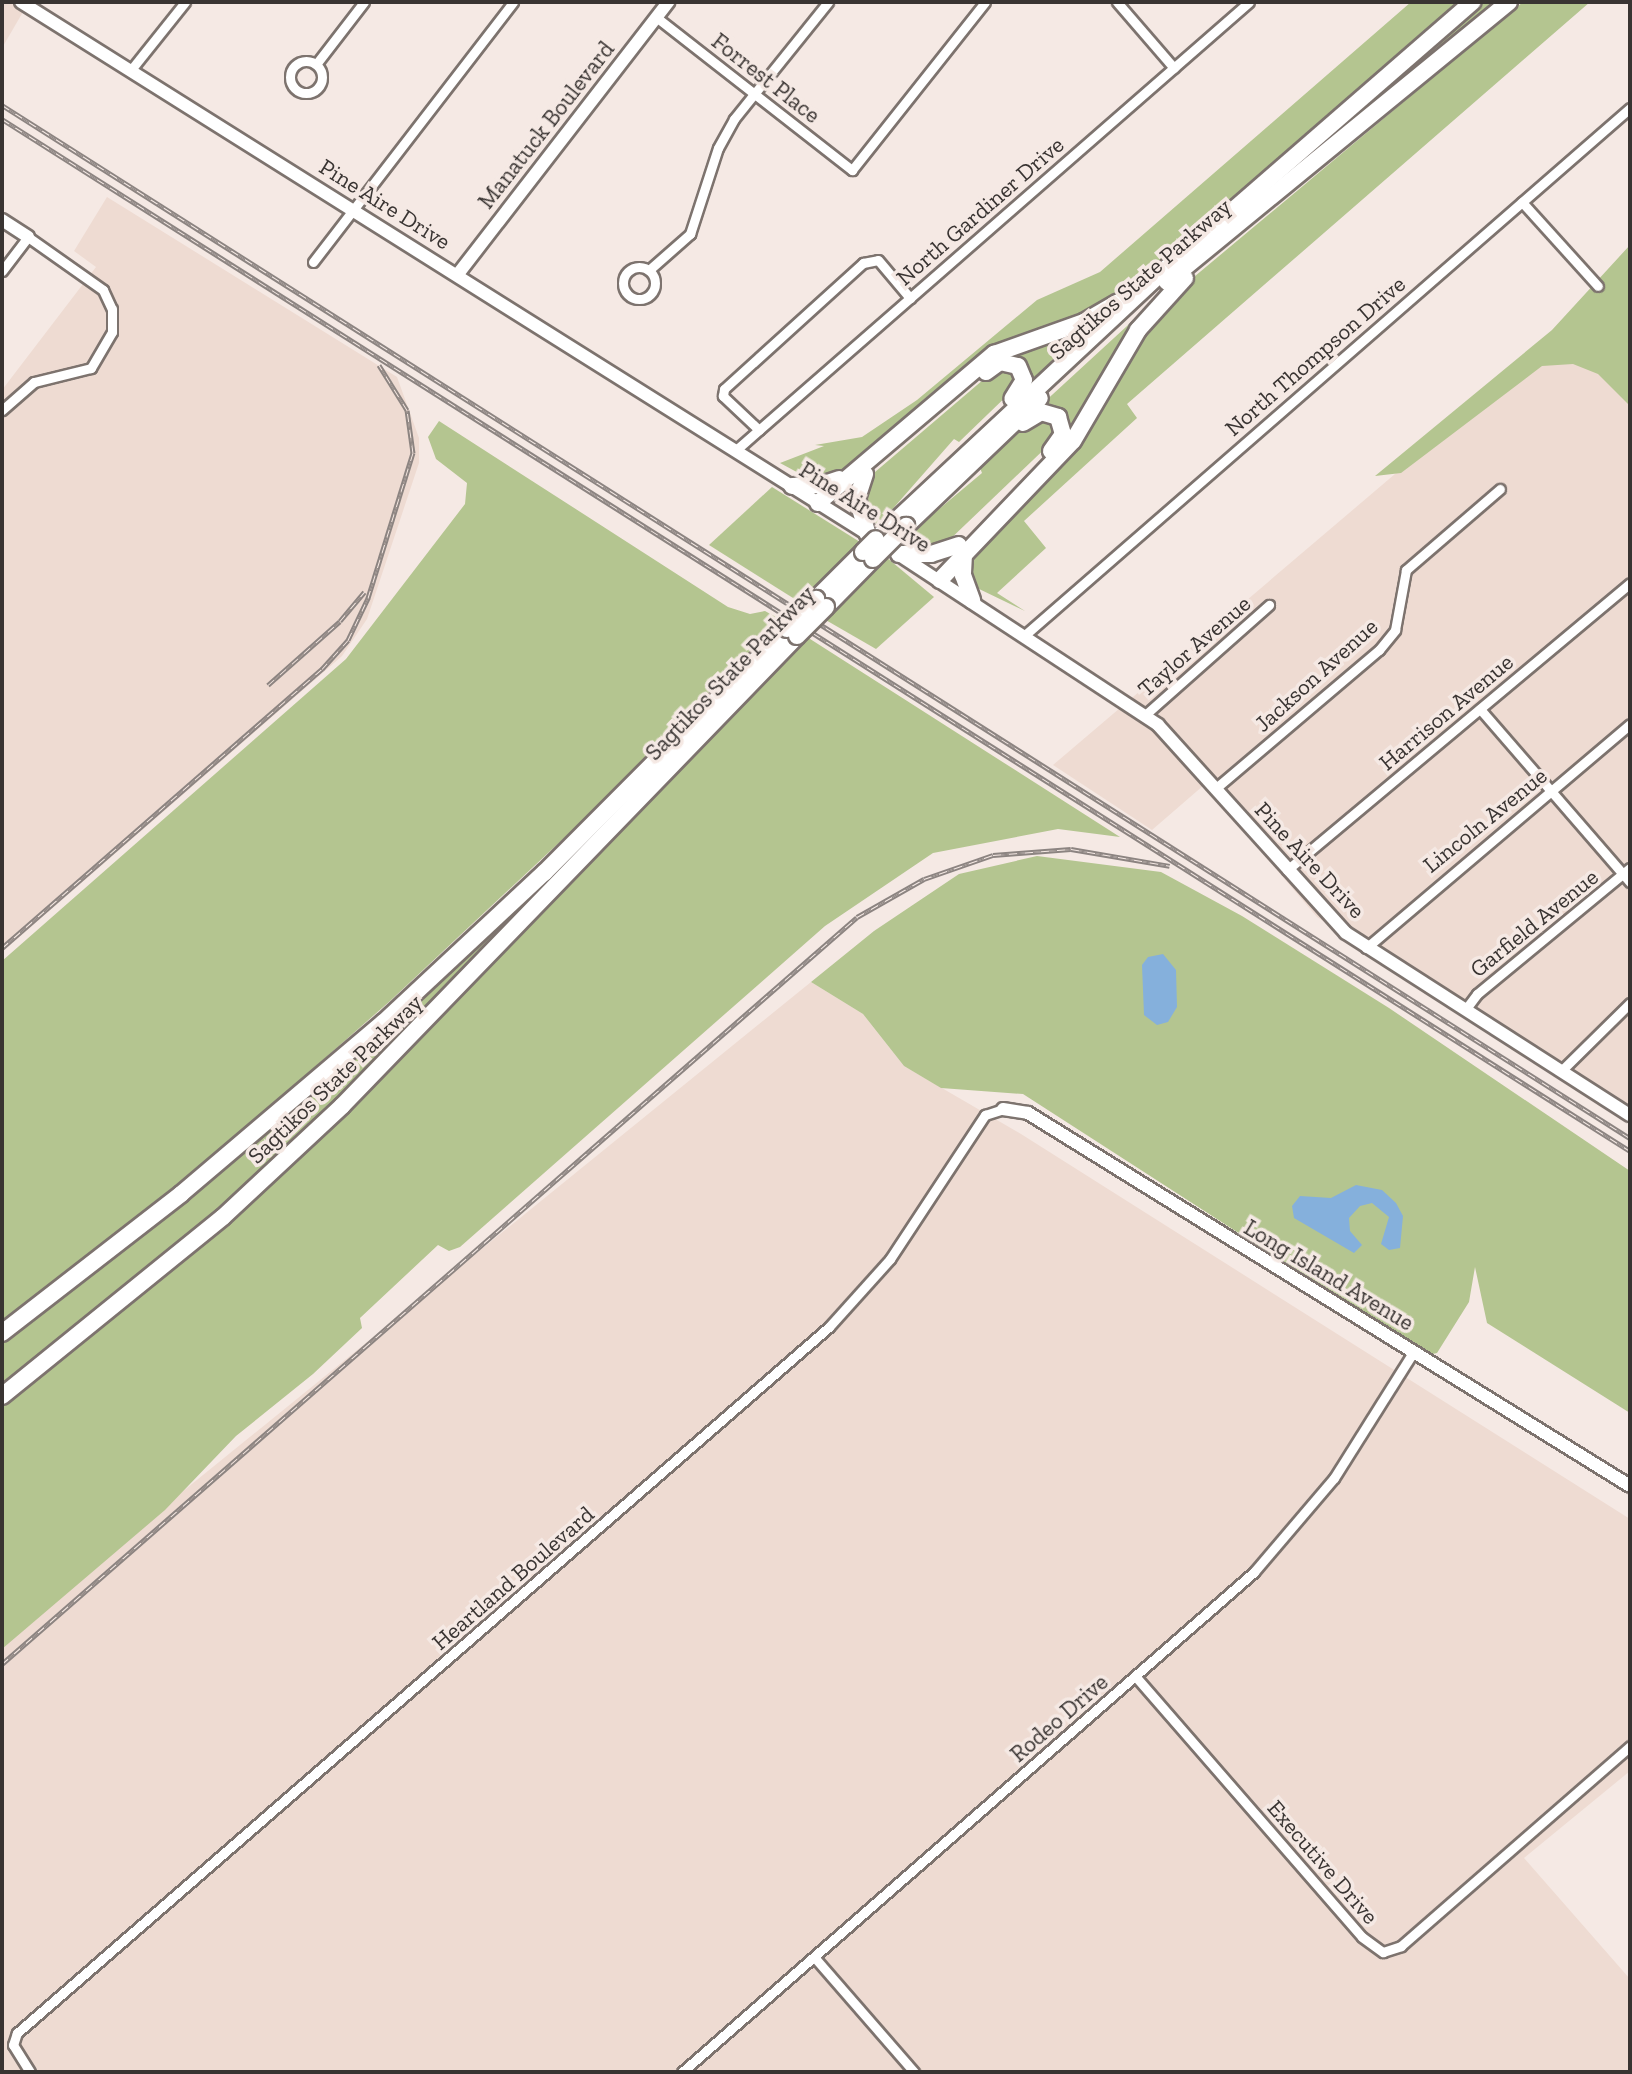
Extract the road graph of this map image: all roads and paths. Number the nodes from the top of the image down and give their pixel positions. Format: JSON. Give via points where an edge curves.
{"nodes":[{"id":1,"x":21,"y":2,"type":"edge"},
{"id":2,"x":186,"y":2,"type":"edge"},
{"id":3,"x":364,"y":2,"type":"edge"},
{"id":4,"x":513,"y":2,"type":"edge"},
{"id":5,"x":668,"y":2,"type":"edge"},
{"id":6,"x":828,"y":2,"type":"edge"},
{"id":7,"x":985,"y":2,"type":"edge"},
{"id":8,"x":1117,"y":2,"type":"edge"},
{"id":9,"x":1249,"y":2,"type":"edge"},
{"id":10,"x":1472,"y":2,"type":"edge"},
{"id":11,"x":1509,"y":2,"type":"edge"},
{"id":12,"x":656,"y":17,"type":"junction"},
{"id":13,"x":317,"y":63,"type":"dead end"},
{"id":14,"x":1174,"y":68,"type":"junction"},
{"id":15,"x":130,"y":71,"type":"junction"},
{"id":16,"x":757,"y":94,"type":"junction"},
{"id":17,"x":1630,"y":108,"type":"edge"},
{"id":18,"x":1522,"y":202,"type":"junction"},
{"id":19,"x":354,"y":209,"type":"junction"},
{"id":20,"x":1248,"y":214,"type":"junction"},
{"id":21,"x":2,"y":220,"type":"edge"},
{"id":22,"x":28,"y":237,"type":"junction"},
{"id":23,"x":313,"y":262,"type":"dead end"},
{"id":24,"x":649,"y":270,"type":"dead end"},
{"id":25,"x":2,"y":271,"type":"edge"},
{"id":26,"x":1163,"y":271,"type":"junction"},
{"id":27,"x":458,"y":274,"type":"junction"},
{"id":28,"x":1598,"y":286,"type":"dead end"},
{"id":29,"x":910,"y":298,"type":"junction"},
{"id":30,"x":2,"y":410,"type":"edge"},
{"id":31,"x":759,"y":430,"type":"junction"},
{"id":32,"x":980,"y":446,"type":"junction"},
{"id":33,"x":736,"y":450,"type":"junction"},
{"id":34,"x":864,"y":467,"type":"junction"},
{"id":35,"x":792,"y":486,"type":"junction"},
{"id":36,"x":1500,"y":489,"type":"dead end"},
{"id":37,"x":821,"y":505,"type":"junction"},
{"id":38,"x":868,"y":534,"type":"junction"},
{"id":39,"x":962,"y":550,"type":"junction"},
{"id":40,"x":900,"y":554,"type":"junction"},
{"id":41,"x":936,"y":577,"type":"junction"},
{"id":42,"x":1630,"y":583,"type":"edge"},
{"id":43,"x":972,"y":600,"type":"junction"},
{"id":44,"x":1269,"y":605,"type":"dead end"},
{"id":45,"x":792,"y":633,"type":"junction"},
{"id":46,"x":1026,"y":634,"type":"junction"},
{"id":47,"x":1480,"y":709,"type":"junction"},
{"id":48,"x":1145,"y":715,"type":"junction"},
{"id":49,"x":1630,"y":724,"type":"edge"},
{"id":50,"x":1216,"y":788,"type":"junction"},
{"id":51,"x":1551,"y":792,"type":"junction"},
{"id":52,"x":1287,"y":870,"type":"junction"},
{"id":53,"x":1627,"y":871,"type":"edge"},
{"id":54,"x":1630,"y":882,"type":"edge"},
{"id":55,"x":1366,"y":948,"type":"junction"},
{"id":56,"x":1630,"y":1003,"type":"edge"},
{"id":57,"x":1465,"y":1010,"type":"junction"},
{"id":58,"x":1561,"y":1071,"type":"junction"},
{"id":59,"x":1003,"y":1109,"type":"joint"},
{"id":60,"x":1630,"y":1115,"type":"edge"},
{"id":61,"x":2,"y":1333,"type":"edge"},
{"id":62,"x":1415,"y":1351,"type":"junction"},
{"id":63,"x":2,"y":1396,"type":"edge"},
{"id":64,"x":1630,"y":1486,"type":"edge"},
{"id":65,"x":1136,"y":1676,"type":"junction"},
{"id":66,"x":1630,"y":1746,"type":"edge"},
{"id":67,"x":815,"y":1958,"type":"junction"},
{"id":68,"x":30,"y":2072,"type":"edge"},
{"id":69,"x":681,"y":2072,"type":"edge"},
{"id":70,"x":914,"y":2072,"type":"edge"}],
"edges":[{"from":1,"to":15,"type":"street","name":"Pine Aire Drive"},
{"from":2,"to":15,"type":"street"},
{"from":3,"to":13,"type":"street"},
{"from":4,"to":19,"type":"street"},
{"from":5,"to":12,"type":"street","name":"Manatuck Boulevard"},
{"from":6,"to":16,"type":"street"},
{"from":7,"to":16,"type":"street","name":"Forrest Place","via":[[852,170]]},
{"from":8,"to":14,"type":"street"},
{"from":9,"to":14,"type":"street","name":"North Gardiner Drive"},
{"from":10,"to":26,"type":"highway","name":"Sagtikos State Parkway"},
{"from":11,"to":20,"type":"highway","name":"Sagtikos State Parkway"},
{"from":12,"to":16,"type":"street","name":"Forrest Place"},
{"from":12,"to":27,"type":"street","name":"Manatuck Boulevard"},
{"from":14,"to":29,"type":"street","name":"North Gardiner Drive"},
{"from":15,"to":19,"type":"street","name":"Pine Aire Drive"},
{"from":16,"to":24,"type":"street","via":[[734,119],[718,148],[690,234]]},
{"from":17,"to":18,"type":"street","name":"North Thompson Drive"},
{"from":18,"to":28,"type":"street"},
{"from":18,"to":46,"type":"street","name":"North Thompson Drive"},
{"from":19,"to":23,"type":"street"},
{"from":19,"to":27,"type":"street","name":"Pine Aire Drive"},
{"from":20,"to":32,"type":"highway","name":"Sagtikos State Parkway"},
{"from":20,"to":39,"type":"highway","via":[[1153,310],[1073,441]]},
{"from":21,"to":22,"type":"street"},
{"from":22,"to":25,"type":"street"},
{"from":22,"to":30,"type":"street","via":[[103,290],[112,309],[112,332],[91,368],[34,382]]},
{"from":26,"to":32,"type":"highway","name":"Sagtikos State Parkway"},
{"from":26,"to":34,"type":"highway","via":[[1084,322],[994,354]]},
{"from":27,"to":33,"type":"street","name":"Pine Aire Drive"},
{"from":29,"to":31,"type":"street","name":"North Gardiner Drive"},
{"from":29,"to":31,"type":"street","via":[[878,260],[863,264],[724,389],[723,396]]},
{"from":31,"to":33,"type":"street","name":"North Gardiner Drive"},
{"from":32,"to":34,"type":"highway","via":[[1022,387],[1023,372],[1012,362],[992,368]]},
{"from":32,"to":39,"type":"highway","via":[[1036,414],[1050,413],[1062,425],[1063,434],[1054,448]]},
{"from":32,"to":45,"type":"highway","name":"Sagtikos State Parkway","bridge":true},
{"from":33,"to":35,"type":"street","name":"Pine Aire Drive"},
{"from":34,"to":35,"type":"highway","via":[[828,484]]},
{"from":34,"to":37,"type":"highway"},
{"from":34,"to":38,"type":"highway","via":[[857,499]]},
{"from":35,"to":37,"type":"street","name":"Pine Aire Drive"},
{"from":36,"to":50,"type":"street","name":"Jackson Avenue","via":[[1406,570],[1395,630],[1379,650]]},
{"from":37,"to":38,"type":"street","name":"Pine Aire Drive"},
{"from":38,"to":40,"type":"street","name":"Pine Aire Drive"},
{"from":39,"to":40,"type":"highway"},
{"from":39,"to":41,"type":"highway"},
{"from":39,"to":43,"type":"highway","via":[[963,575]]},
{"from":40,"to":41,"type":"street","name":"Pine Aire Drive"},
{"from":41,"to":43,"type":"street","name":"Pine Aire Drive"},
{"from":42,"to":47,"type":"street","name":"Harrison Avenue"},
{"from":43,"to":46,"type":"street","name":"Pine Aire Drive"},
{"from":44,"to":48,"type":"street","name":"Taylor Avenue"},
{"from":45,"to":61,"type":"highway","name":"Sagtikos State Parkway","via":[[384,1022],[181,1194]]},
{"from":45,"to":63,"type":"highway","name":"Sagtikos State Parkway","via":[[342,1106],[223,1217]]},
{"from":46,"to":48,"type":"street","name":"Pine Aire Drive"},
{"from":47,"to":51,"type":"street"},
{"from":47,"to":52,"type":"street","name":"Harrison Avenue"},
{"from":48,"to":50,"type":"street","name":"Pine Aire Drive"},
{"from":49,"to":51,"type":"street","name":"Lincoln Avenue"},
{"from":50,"to":52,"type":"street","name":"Pine Aire Drive"},
{"from":51,"to":53,"type":"street"},
{"from":51,"to":55,"type":"street","name":"Lincoln Avenue"},
{"from":52,"to":55,"type":"street","name":"Pine Aire Drive","via":[[1330,918]]},
{"from":53,"to":54,"type":"street"},
{"from":53,"to":57,"type":"street","name":"Garfield Avenue","via":[[1477,994]]},
{"from":55,"to":57,"type":"street","name":"Pine Aire Drive"},
{"from":56,"to":58,"type":"street"},
{"from":57,"to":58,"type":"street","name":"Pine Aire Drive"},
{"from":58,"to":60,"type":"street","name":"Pine Aire Drive"},
{"from":59,"to":62,"type":"street","name":"Long Island Avenue","via":[[1028,1113]]},
{"from":59,"to":68,"type":"street","name":"Heartland Boulevard","via":[[985,1115],[890,1259],[829,1327],[17,2034],[13,2045]]},
{"from":62,"to":64,"type":"street","name":"Long Island Avenue"},
{"from":62,"to":65,"type":"street","name":"Rodeo Drive","via":[[1334,1478],[1285,1540]]},
{"from":65,"to":66,"type":"street","name":"Executive Drive","via":[[1362,1937],[1383,1952],[1401,1945]]},
{"from":65,"to":67,"type":"street","name":"Rodeo Drive"},
{"from":67,"to":69,"type":"street","name":"Rodeo Drive"},
{"from":67,"to":70,"type":"street"}]}
